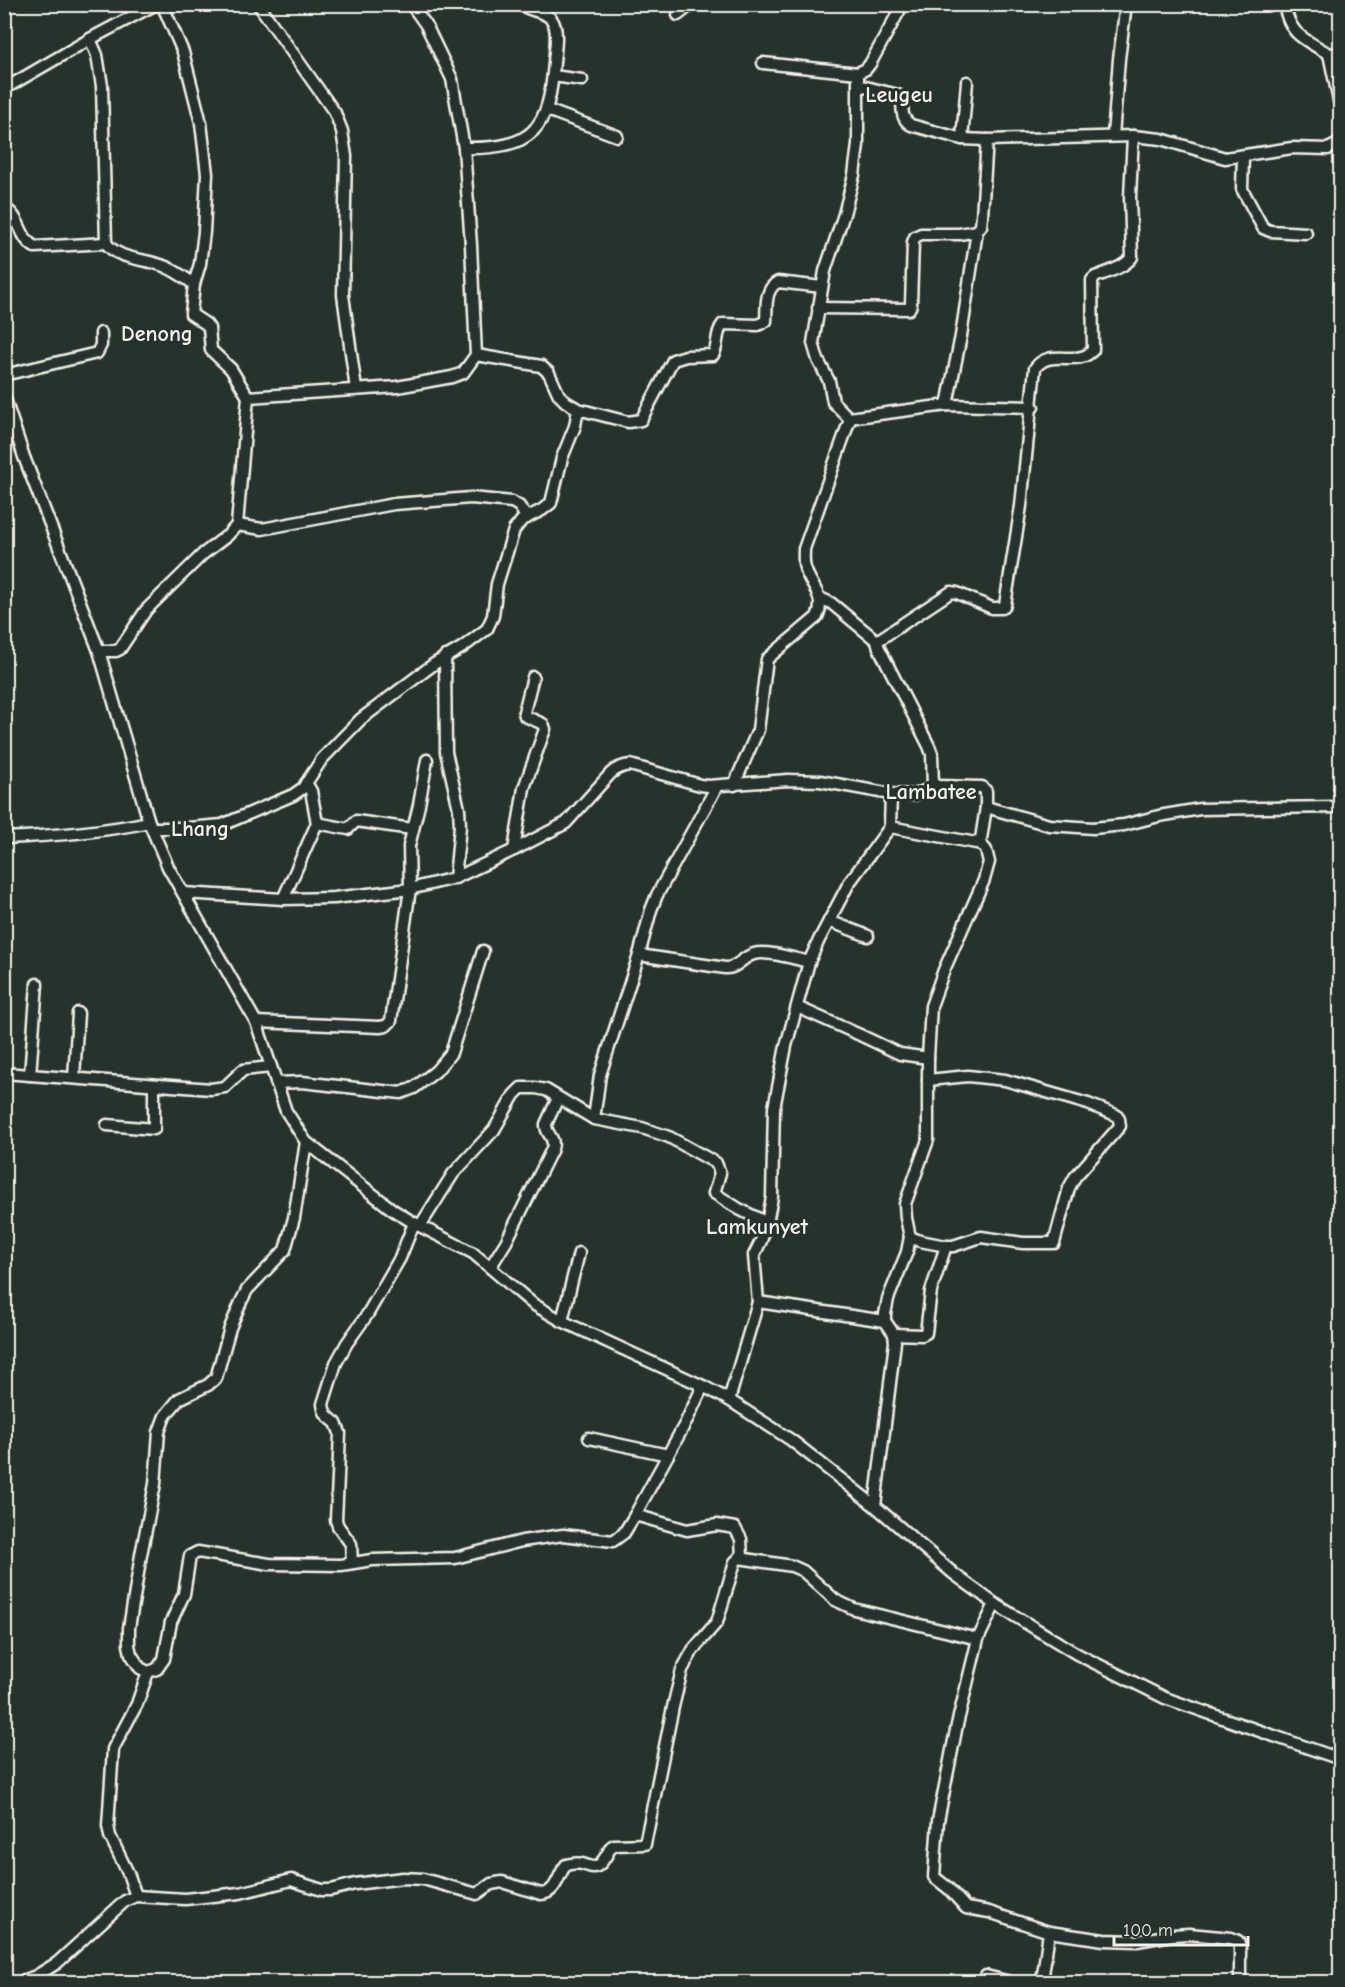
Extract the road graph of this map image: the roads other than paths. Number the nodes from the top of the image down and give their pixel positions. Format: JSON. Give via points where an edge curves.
{"nodes":[{"id":1,"x":156,"y":4,"type":"edge"},
{"id":2,"x":162,"y":4,"type":"edge"},
{"id":3,"x":258,"y":4,"type":"edge"},
{"id":4,"x":411,"y":4,"type":"edge"},
{"id":5,"x":520,"y":4,"type":"edge"},
{"id":6,"x":699,"y":4,"type":"edge"},
{"id":7,"x":903,"y":4,"type":"edge"},
{"id":8,"x":1126,"y":4,"type":"edge"},
{"id":9,"x":1284,"y":4,"type":"edge"},
{"id":10,"x":678,"y":15,"type":"dead end"},
{"id":11,"x":90,"y":39,"type":"junction"},
{"id":12,"x":1341,"y":53,"type":"edge"},
{"id":13,"x":1329,"y":54,"type":"junction"},
{"id":14,"x":763,"y":63,"type":"dead end"},
{"id":15,"x":858,"y":73,"type":"junction"},
{"id":16,"x":553,"y":76,"type":"junction"},
{"id":17,"x":582,"y":80,"type":"dead end"},
{"id":18,"x":967,"y":82,"type":"dead end"},
{"id":19,"x":858,"y":85,"type":"junction"},
{"id":20,"x":4,"y":89,"type":"edge"},
{"id":21,"x":1341,"y":106,"type":"edge"},
{"id":22,"x":547,"y":110,"type":"junction"},
{"id":23,"x":617,"y":136,"type":"dead end"},
{"id":24,"x":1113,"y":136,"type":"junction"},
{"id":25,"x":1133,"y":136,"type":"junction"},
{"id":26,"x":962,"y":139,"type":"junction"},
{"id":27,"x":987,"y":140,"type":"junction"},
{"id":28,"x":1341,"y":140,"type":"edge"},
{"id":29,"x":464,"y":148,"type":"junction"},
{"id":30,"x":1243,"y":157,"type":"junction"},
{"id":31,"x":4,"y":208,"type":"edge"},
{"id":32,"x":977,"y":231,"type":"junction"},
{"id":33,"x":1306,"y":233,"type":"dead end"},
{"id":34,"x":106,"y":243,"type":"junction"},
{"id":35,"x":194,"y":284,"type":"junction"},
{"id":36,"x":822,"y":287,"type":"junction"},
{"id":37,"x":818,"y":308,"type":"junction"},
{"id":38,"x":101,"y":333,"type":"dead end"},
{"id":39,"x":476,"y":355,"type":"junction"},
{"id":40,"x":4,"y":375,"type":"edge"},
{"id":41,"x":356,"y":389,"type":"junction"},
{"id":42,"x":4,"y":396,"type":"edge"},
{"id":43,"x":248,"y":397,"type":"junction"},
{"id":44,"x":947,"y":405,"type":"junction"},
{"id":45,"x":1033,"y":407,"type":"junction"},
{"id":46,"x":578,"y":409,"type":"junction"},
{"id":47,"x":849,"y":418,"type":"junction"},
{"id":48,"x":527,"y":518,"type":"junction"},
{"id":49,"x":237,"y":525,"type":"junction"},
{"id":50,"x":820,"y":598,"type":"junction"},
{"id":51,"x":877,"y":641,"type":"junction"},
{"id":52,"x":99,"y":651,"type":"junction"},
{"id":53,"x":445,"y":656,"type":"junction"},
{"id":54,"x":533,"y":677,"type":"dead end"},
{"id":55,"x":427,"y":760,"type":"dead end"},
{"id":56,"x":306,"y":783,"type":"junction"},
{"id":57,"x":734,"y":785,"type":"junction"},
{"id":58,"x":717,"y":786,"type":"junction"},
{"id":59,"x":933,"y":787,"type":"junction"},
{"id":60,"x":891,"y":794,"type":"junction"},
{"id":61,"x":986,"y":807,"type":"junction"},
{"id":62,"x":1341,"y":807,"type":"edge"},
{"id":63,"x":317,"y":823,"type":"junction"},
{"id":64,"x":151,"y":825,"type":"junction"},
{"id":65,"x":890,"y":827,"type":"junction"},
{"id":66,"x":412,"y":829,"type":"junction"},
{"id":67,"x":4,"y":838,"type":"edge"},
{"id":68,"x":978,"y":841,"type":"junction"},
{"id":69,"x":514,"y":850,"type":"junction"},
{"id":70,"x":455,"y":878,"type":"junction"},
{"id":71,"x":410,"y":889,"type":"junction"},
{"id":72,"x":183,"y":893,"type":"junction"},
{"id":73,"x":284,"y":899,"type":"junction"},
{"id":74,"x":829,"y":921,"type":"junction"},
{"id":75,"x":868,"y":936,"type":"dead end"},
{"id":76,"x":483,"y":951,"type":"dead end"},
{"id":77,"x":639,"y":955,"type":"junction"},
{"id":78,"x":810,"y":962,"type":"junction"},
{"id":79,"x":37,"y":984,"type":"dead end"},
{"id":80,"x":797,"y":1007,"type":"junction"},
{"id":81,"x":78,"y":1013,"type":"dead end"},
{"id":82,"x":256,"y":1022,"type":"junction"},
{"id":83,"x":927,"y":1058,"type":"junction"},
{"id":84,"x":271,"y":1067,"type":"junction"},
{"id":85,"x":4,"y":1073,"type":"edge"},
{"id":86,"x":30,"y":1075,"type":"junction"},
{"id":87,"x":74,"y":1078,"type":"junction"},
{"id":88,"x":928,"y":1080,"type":"junction"},
{"id":89,"x":276,"y":1083,"type":"junction"},
{"id":90,"x":154,"y":1085,"type":"junction"},
{"id":91,"x":558,"y":1098,"type":"junction"},
{"id":92,"x":594,"y":1119,"type":"junction"},
{"id":93,"x":107,"y":1125,"type":"dead end"},
{"id":94,"x":306,"y":1142,"type":"junction"},
{"id":95,"x":767,"y":1223,"type":"junction"},
{"id":96,"x":417,"y":1225,"type":"junction"},
{"id":97,"x":910,"y":1237,"type":"junction"},
{"id":98,"x":946,"y":1246,"type":"junction"},
{"id":99,"x":579,"y":1253,"type":"dead end"},
{"id":100,"x":491,"y":1266,"type":"junction"},
{"id":101,"x":758,"y":1302,"type":"junction"},
{"id":102,"x":562,"y":1321,"type":"junction"},
{"id":103,"x":885,"y":1321,"type":"junction"},
{"id":104,"x":894,"y":1334,"type":"junction"},
{"id":105,"x":703,"y":1386,"type":"junction"},
{"id":106,"x":729,"y":1400,"type":"junction"},
{"id":107,"x":589,"y":1438,"type":"dead end"},
{"id":108,"x":668,"y":1455,"type":"junction"},
{"id":109,"x":874,"y":1506,"type":"junction"},
{"id":110,"x":635,"y":1515,"type":"junction"},
{"id":111,"x":742,"y":1558,"type":"junction"},
{"id":112,"x":352,"y":1563,"type":"junction"},
{"id":113,"x":995,"y":1604,"type":"junction"},
{"id":114,"x":978,"y":1639,"type":"junction"},
{"id":115,"x":148,"y":1672,"type":"junction"},
{"id":116,"x":1341,"y":1759,"type":"edge"},
{"id":117,"x":136,"y":1896,"type":"junction"},
{"id":118,"x":1049,"y":1932,"type":"junction"},
{"id":119,"x":986,"y":1976,"type":"dead end"},
{"id":120,"x":20,"y":1983,"type":"edge"},
{"id":121,"x":1010,"y":1983,"type":"edge"},
{"id":122,"x":1042,"y":1983,"type":"edge"},
{"id":123,"x":1240,"y":1983,"type":"edge"}],
"edges":[{"from":1,"to":11,"type":"street"},
{"from":2,"to":35,"type":"street","via":[[183,52],[206,157],[204,232]]},
{"from":3,"to":41,"type":"street","via":[[335,113],[342,131],[346,156],[344,295]]},
{"from":4,"to":29,"type":"street","via":[[426,25],[452,79]]},
{"from":5,"to":16,"type":"street","via":[[553,22]]},
{"from":6,"to":10,"type":"street"},
{"from":7,"to":15,"type":"street","via":[[870,64]]},
{"from":8,"to":24,"type":"street"},
{"from":9,"to":13,"type":"street","via":[[1293,32]]},
{"from":11,"to":20,"type":"street"},
{"from":11,"to":34,"type":"street","via":[[102,86]]},
{"from":12,"to":13,"type":"street"},
{"from":13,"to":21,"type":"street"},
{"from":14,"to":15,"type":"street"},
{"from":15,"to":19,"type":"street"},
{"from":16,"to":17,"type":"street"},
{"from":16,"to":22,"type":"street"},
{"from":18,"to":26,"type":"street"},
{"from":19,"to":26,"type":"street","via":[[902,98],[905,121]]},
{"from":19,"to":36,"type":"street","via":[[854,175]]},
{"from":22,"to":23,"type":"street"},
{"from":22,"to":29,"type":"street","via":[[533,130],[515,144]]},
{"from":24,"to":25,"type":"street"},
{"from":24,"to":27,"type":"street"},
{"from":25,"to":30,"type":"street","via":[[1225,158]]},
{"from":25,"to":45,"type":"street","via":[[1132,257],[1092,280],[1093,350],[1083,357],[1047,358],[1040,362],[1035,368]]},
{"from":26,"to":27,"type":"street"},
{"from":27,"to":32,"type":"street","via":[[981,226]]},
{"from":28,"to":30,"type":"street","via":[[1328,149],[1292,148]]},
{"from":29,"to":39,"type":"street"},
{"from":30,"to":33,"type":"street","via":[[1242,189],[1263,228]]},
{"from":31,"to":34,"type":"street","via":[[12,214],[26,241],[35,247]]},
{"from":32,"to":37,"type":"street","via":[[915,237],[909,309]]},
{"from":32,"to":44,"type":"street"},
{"from":34,"to":35,"type":"street","via":[[111,251],[167,267]]},
{"from":35,"to":43,"type":"street","via":[[191,314],[207,325],[211,350],[231,369]]},
{"from":36,"to":37,"type":"street"},
{"from":36,"to":46,"type":"street","via":[[778,282],[772,285],[766,321],[758,325],[723,324],[713,355],[673,360],[640,420],[628,422]]},
{"from":37,"to":47,"type":"street","via":[[815,352],[829,381],[835,406]]},
{"from":38,"to":40,"type":"street","via":[[97,353]]},
{"from":39,"to":41,"type":"street","via":[[458,376],[397,387]]},
{"from":39,"to":46,"type":"street","via":[[541,366],[549,373],[559,395]]},
{"from":41,"to":43,"type":"street"},
{"from":42,"to":52,"type":"street"},
{"from":43,"to":49,"type":"street"},
{"from":44,"to":45,"type":"street"},
{"from":44,"to":47,"type":"street"},
{"from":45,"to":51,"type":"street","via":[[1005,605],[992,608],[951,592]]},
{"from":46,"to":48,"type":"street","via":[[551,503]]},
{"from":47,"to":50,"type":"street","via":[[804,549],[806,571]]},
{"from":48,"to":49,"type":"street","via":[[512,502],[471,498],[394,504],[262,529]]},
{"from":48,"to":53,"type":"street","via":[[517,524],[507,547],[487,629]]},
{"from":49,"to":52,"type":"street","via":[[146,610],[120,649]]},
{"from":50,"to":51,"type":"street"},
{"from":50,"to":57,"type":"street","via":[[817,617],[767,658],[758,730]]},
{"from":51,"to":59,"type":"street","via":[[929,746]]},
{"from":52,"to":64,"type":"street"},
{"from":53,"to":56,"type":"street","via":[[361,719],[322,759]]},
{"from":53,"to":70,"type":"street","via":[[446,752],[460,826]]},
{"from":54,"to":69,"type":"street","via":[[524,712],[545,729],[524,788]]},
{"from":55,"to":66,"type":"street"},
{"from":56,"to":63,"type":"street"},
{"from":56,"to":64,"type":"street","via":[[293,795],[222,825]]},
{"from":57,"to":58,"type":"street"},
{"from":57,"to":60,"type":"street","via":[[820,781]]},
{"from":58,"to":69,"type":"street","via":[[700,785],[630,765],[617,768],[566,823]]},
{"from":58,"to":77,"type":"street","via":[[654,902]]},
{"from":59,"to":60,"type":"street","via":[[918,795]]},
{"from":59,"to":61,"type":"street","via":[[982,787],[986,791]]},
{"from":60,"to":65,"type":"street"},
{"from":61,"to":62,"type":"street","via":[[1049,825],[1093,828],[1200,809]]},
{"from":61,"to":68,"type":"street"},
{"from":63,"to":66,"type":"street","via":[[348,829],[356,821]]},
{"from":63,"to":73,"type":"street"},
{"from":64,"to":67,"type":"street"},
{"from":64,"to":72,"type":"street"},
{"from":65,"to":68,"type":"street"},
{"from":65,"to":74,"type":"street","via":[[849,883]]},
{"from":66,"to":71,"type":"street"},
{"from":68,"to":83,"type":"street","via":[[989,861],[931,1006]]},
{"from":69,"to":70,"type":"street"},
{"from":70,"to":71,"type":"street"},
{"from":71,"to":73,"type":"street"},
{"from":71,"to":82,"type":"street","via":[[389,1024],[380,1027]]},
{"from":72,"to":73,"type":"street"},
{"from":72,"to":82,"type":"street"},
{"from":74,"to":75,"type":"street"},
{"from":74,"to":78,"type":"street"},
{"from":76,"to":89,"type":"street","via":[[451,1053],[414,1088],[401,1093],[302,1082]]},
{"from":77,"to":78,"type":"street","via":[[725,969],[760,953]]},
{"from":77,"to":92,"type":"street","via":[[600,1075]]},
{"from":78,"to":80,"type":"street"},
{"from":79,"to":86,"type":"street"},
{"from":80,"to":83,"type":"street","via":[[900,1054]]},
{"from":80,"to":95,"type":"street","via":[[774,1108],[772,1197]]},
{"from":81,"to":87,"type":"street"},
{"from":82,"to":84,"type":"street"},
{"from":83,"to":88,"type":"street"},
{"from":84,"to":89,"type":"street"},
{"from":84,"to":90,"type":"street","via":[[243,1070],[225,1087]]},
{"from":85,"to":86,"type":"street"},
{"from":86,"to":87,"type":"street"},
{"from":87,"to":90,"type":"street"},
{"from":88,"to":97,"type":"street","via":[[928,1140],[905,1204]]},
{"from":88,"to":98,"type":"street","via":[[969,1076],[1005,1080],[1088,1104],[1116,1115],[1120,1122],[1075,1177],[1054,1243],[1023,1244],[981,1237]]},
{"from":89,"to":94,"type":"street","via":[[291,1121]]},
{"from":90,"to":93,"type":"street","via":[[154,1129]]},
{"from":91,"to":92,"type":"street"},
{"from":91,"to":96,"type":"street","via":[[546,1090],[521,1088],[494,1130],[453,1174]]},
{"from":91,"to":100,"type":"street","via":[[546,1124],[553,1140],[552,1149]]},
{"from":92,"to":95,"type":"street","via":[[669,1137],[716,1163],[720,1173],[714,1193]]},
{"from":94,"to":96,"type":"street"},
{"from":94,"to":115,"type":"street","via":[[285,1250],[244,1296],[216,1378],[179,1399],[165,1416],[159,1432],[155,1484],[129,1628],[131,1654],[140,1668]]},
{"from":95,"to":101,"type":"street","via":[[754,1256]]},
{"from":96,"to":100,"type":"street","via":[[473,1252]]},
{"from":96,"to":112,"type":"street","via":[[347,1343],[323,1404],[340,1433],[336,1520],[351,1544]]},
{"from":97,"to":98,"type":"street"},
{"from":97,"to":103,"type":"street","via":[[886,1306]]},
{"from":98,"to":104,"type":"street","via":[[931,1292],[926,1333]]},
{"from":99,"to":102,"type":"street"},
{"from":100,"to":102,"type":"street","via":[[533,1304]]},
{"from":101,"to":103,"type":"street"},
{"from":101,"to":106,"type":"street"},
{"from":102,"to":105,"type":"street"},
{"from":103,"to":104,"type":"street"},
{"from":104,"to":109,"type":"street"},
{"from":105,"to":106,"type":"street"},
{"from":105,"to":108,"type":"street"},
{"from":106,"to":109,"type":"street","via":[[791,1440]]},
{"from":107,"to":108,"type":"street"},
{"from":108,"to":110,"type":"street"},
{"from":109,"to":113,"type":"street"},
{"from":110,"to":111,"type":"street","via":[[687,1530],[735,1528],[741,1539]]},
{"from":110,"to":112,"type":"street","via":[[624,1533],[613,1541],[563,1535],[455,1558]]},
{"from":111,"to":114,"type":"street","via":[[803,1571],[835,1600],[854,1609]]},
{"from":111,"to":117,"type":"street","via":[[735,1562],[717,1622],[682,1670],[645,1844],[614,1845],[603,1864],[596,1867],[566,1865],[553,1888],[542,1894],[502,1882],[477,1894],[423,1879],[403,1878],[331,1890],[291,1880],[240,1893],[184,1899]]},
{"from":112,"to":115,"type":"street","via":[[269,1564],[192,1553],[164,1659],[157,1669]]},
{"from":113,"to":114,"type":"street"},
{"from":113,"to":116,"type":"street","via":[[1077,1654],[1165,1698]]},
{"from":114,"to":118,"type":"street","via":[[938,1821],[934,1877],[966,1908]]},
{"from":115,"to":117,"type":"street","via":[[137,1704],[113,1749],[108,1826]]},
{"from":117,"to":120,"type":"street","via":[[125,1901],[51,1967]]},
{"from":118,"to":122,"type":"street"},
{"from":118,"to":123,"type":"street","via":[[1104,1940],[1137,1941],[1189,1934],[1232,1938],[1240,1946]]},
{"from":119,"to":121,"type":"street"}]}
